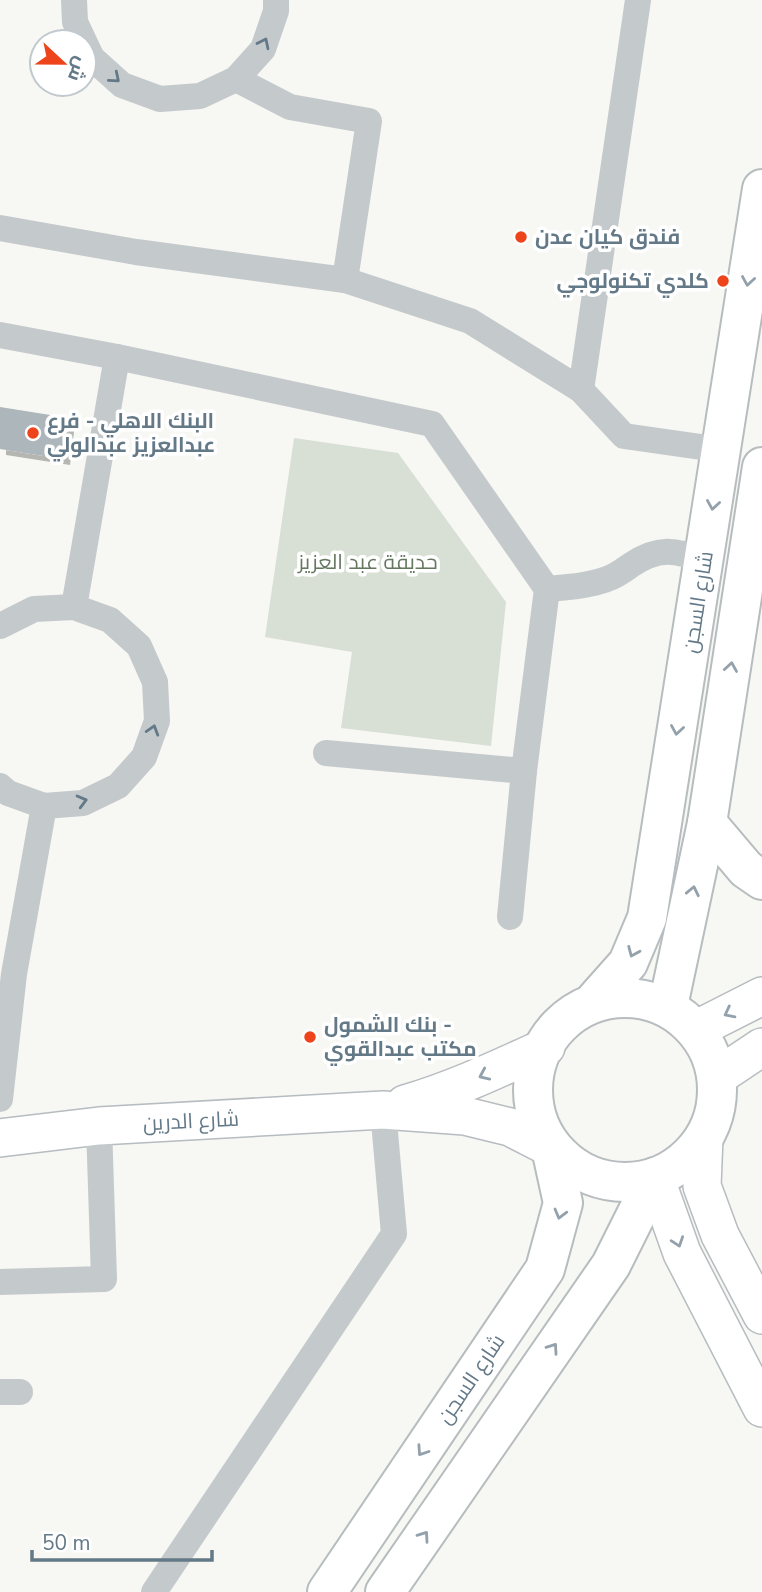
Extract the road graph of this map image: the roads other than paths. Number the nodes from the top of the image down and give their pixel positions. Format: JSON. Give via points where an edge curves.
{"nodes":[{"id":1,"x":74,"y":0,"type":"edge"},
{"id":2,"x":276,"y":0,"type":"edge"},
{"id":3,"x":638,"y":0,"type":"edge"},
{"id":4,"x":236,"y":79,"type":"junction"},
{"id":5,"x":760,"y":210,"type":"edge"},
{"id":6,"x":0,"y":228,"type":"edge"},
{"id":7,"x":345,"y":280,"type":"junction"},
{"id":8,"x":0,"y":335,"type":"edge"},
{"id":9,"x":117,"y":357,"type":"junction"},
{"id":10,"x":581,"y":390,"type":"junction"},
{"id":11,"x":722,"y":450,"type":"junction"},
{"id":12,"x":762,"y":467,"type":"edge"},
{"id":13,"x":704,"y":561,"type":"junction"},
{"id":14,"x":547,"y":589,"type":"junction"},
{"id":15,"x":74,"y":607,"type":"junction"},
{"id":16,"x":0,"y":626,"type":"edge"},
{"id":17,"x":326,"y":753,"type":"dead end"},
{"id":18,"x":524,"y":771,"type":"junction"},
{"id":19,"x":0,"y":786,"type":"edge"},
{"id":20,"x":44,"y":806,"type":"junction"},
{"id":21,"x":707,"y":823,"type":"junction"},
{"id":22,"x":762,"y":880,"type":"edge"},
{"id":23,"x":510,"y":917,"type":"dead end"},
{"id":24,"x":7,"y":973,"type":"edge"},
{"id":25,"x":762,"y":996,"type":"edge"},
{"id":26,"x":596,"y":999,"type":"junction"},
{"id":27,"x":682,"y":1018,"type":"junction"},
{"id":28,"x":546,"y":1046,"type":"junction"},
{"id":29,"x":762,"y":1047,"type":"edge"},
{"id":30,"x":717,"y":1077,"type":"junction"},
{"id":31,"x":0,"y":1099,"type":"edge"},
{"id":32,"x":383,"y":1110,"type":"junction"},
{"id":33,"x":99,"y":1126,"type":"junction"},
{"id":34,"x":704,"y":1137,"type":"junction"},
{"id":35,"x":0,"y":1138,"type":"edge"},
{"id":36,"x":551,"y":1148,"type":"junction"},
{"id":37,"x":655,"y":1177,"type":"junction"},
{"id":38,"x":0,"y":1282,"type":"edge"},
{"id":39,"x":762,"y":1315,"type":"edge"},
{"id":40,"x":762,"y":1408,"type":"edge"},
{"id":41,"x":154,"y":1592,"type":"edge"},
{"id":42,"x":327,"y":1592,"type":"edge"},
{"id":43,"x":386,"y":1592,"type":"edge"}],
"edges":[{"from":1,"to":4,"type":"street","one_way":true,"via":[[75,22],[92,58],[122,85],[160,99],[200,96]]},
{"from":4,"to":2,"type":"street","one_way":true,"via":[[263,49]]},
{"from":3,"to":10,"type":"street"},
{"from":4,"to":7,"type":"street","via":[[290,107],[369,121]]},
{"from":5,"to":11,"type":"main road","name":"شارع السجن","one_way":true},
{"from":6,"to":7,"type":"street"},
{"from":7,"to":10,"type":"street","via":[[470,321]]},
{"from":8,"to":9,"type":"street"},
{"from":9,"to":14,"type":"street","via":[[432,424]]},
{"from":9,"to":15,"type":"street"},
{"from":10,"to":11,"type":"street","via":[[624,436]]},
{"from":11,"to":13,"type":"main road","name":"شارع السجن","one_way":true},
{"from":21,"to":12,"type":"main road","name":"شارع السجن","one_way":true},
{"from":13,"to":14,"type":"street","via":[[663,550],[644,556],[611,578]]},
{"from":13,"to":26,"type":"main road","name":"شارع السجن","one_way":true,"via":[[647,918],[628,963]]},
{"from":14,"to":18,"type":"street"},
{"from":15,"to":16,"type":"street","via":[[34,609]]},
{"from":20,"to":15,"type":"street","one_way":true,"via":[[83,803],[118,786],[144,757],[157,721],[155,682],[139,646],[110,620]]},
{"from":17,"to":18,"type":"street"},
{"from":18,"to":23,"type":"street"},
{"from":19,"to":20,"type":"street"},
{"from":20,"to":24,"type":"street"},
{"from":21,"to":22,"type":"main road","via":[[746,869]]},
{"from":27,"to":21,"type":"main road","name":"شارع السجن","one_way":true},
{"from":24,"to":31,"type":"street"},
{"from":25,"to":27,"type":"main road","one_way":true},
{"from":26,"to":27,"type":"main road","via":[[633,995]]},
{"from":26,"to":28,"type":"main road"},
{"from":27,"to":30,"type":"main road","via":[[710,1052]]},
{"from":28,"to":32,"type":"main road","name":"شارع الدرين","one_way":true,"via":[[467,1083]]},
{"from":28,"to":36,"type":"main road","via":[[531,1090],[536,1121]]},
{"from":29,"to":30,"type":"main road"},
{"from":30,"to":34,"type":"main road","via":[[716,1109]]},
{"from":32,"to":33,"type":"main road","name":"شارع الدرين"},
{"from":32,"to":36,"type":"main road","name":"شارع الدرين","via":[[465,1115],[510,1127]]},
{"from":32,"to":41,"type":"street","via":[[394,1234]]},
{"from":33,"to":35,"type":"main road","name":"شارع الدرين"},
{"from":33,"to":38,"type":"street","via":[[104,1279]]},
{"from":34,"to":37,"type":"main road","via":[[683,1161]]},
{"from":34,"to":39,"type":"main road","via":[[702,1186],[720,1235]]},
{"from":36,"to":37,"type":"main road","via":[[581,1172],[617,1182]]},
{"from":36,"to":42,"type":"main road","name":"شارع السجن","one_way":true,"via":[[563,1203],[545,1269]]},
{"from":37,"to":40,"type":"main road","one_way":true,"via":[[682,1252]]},
{"from":43,"to":37,"type":"main road","one_way":true,"via":[[611,1265]]}]}
